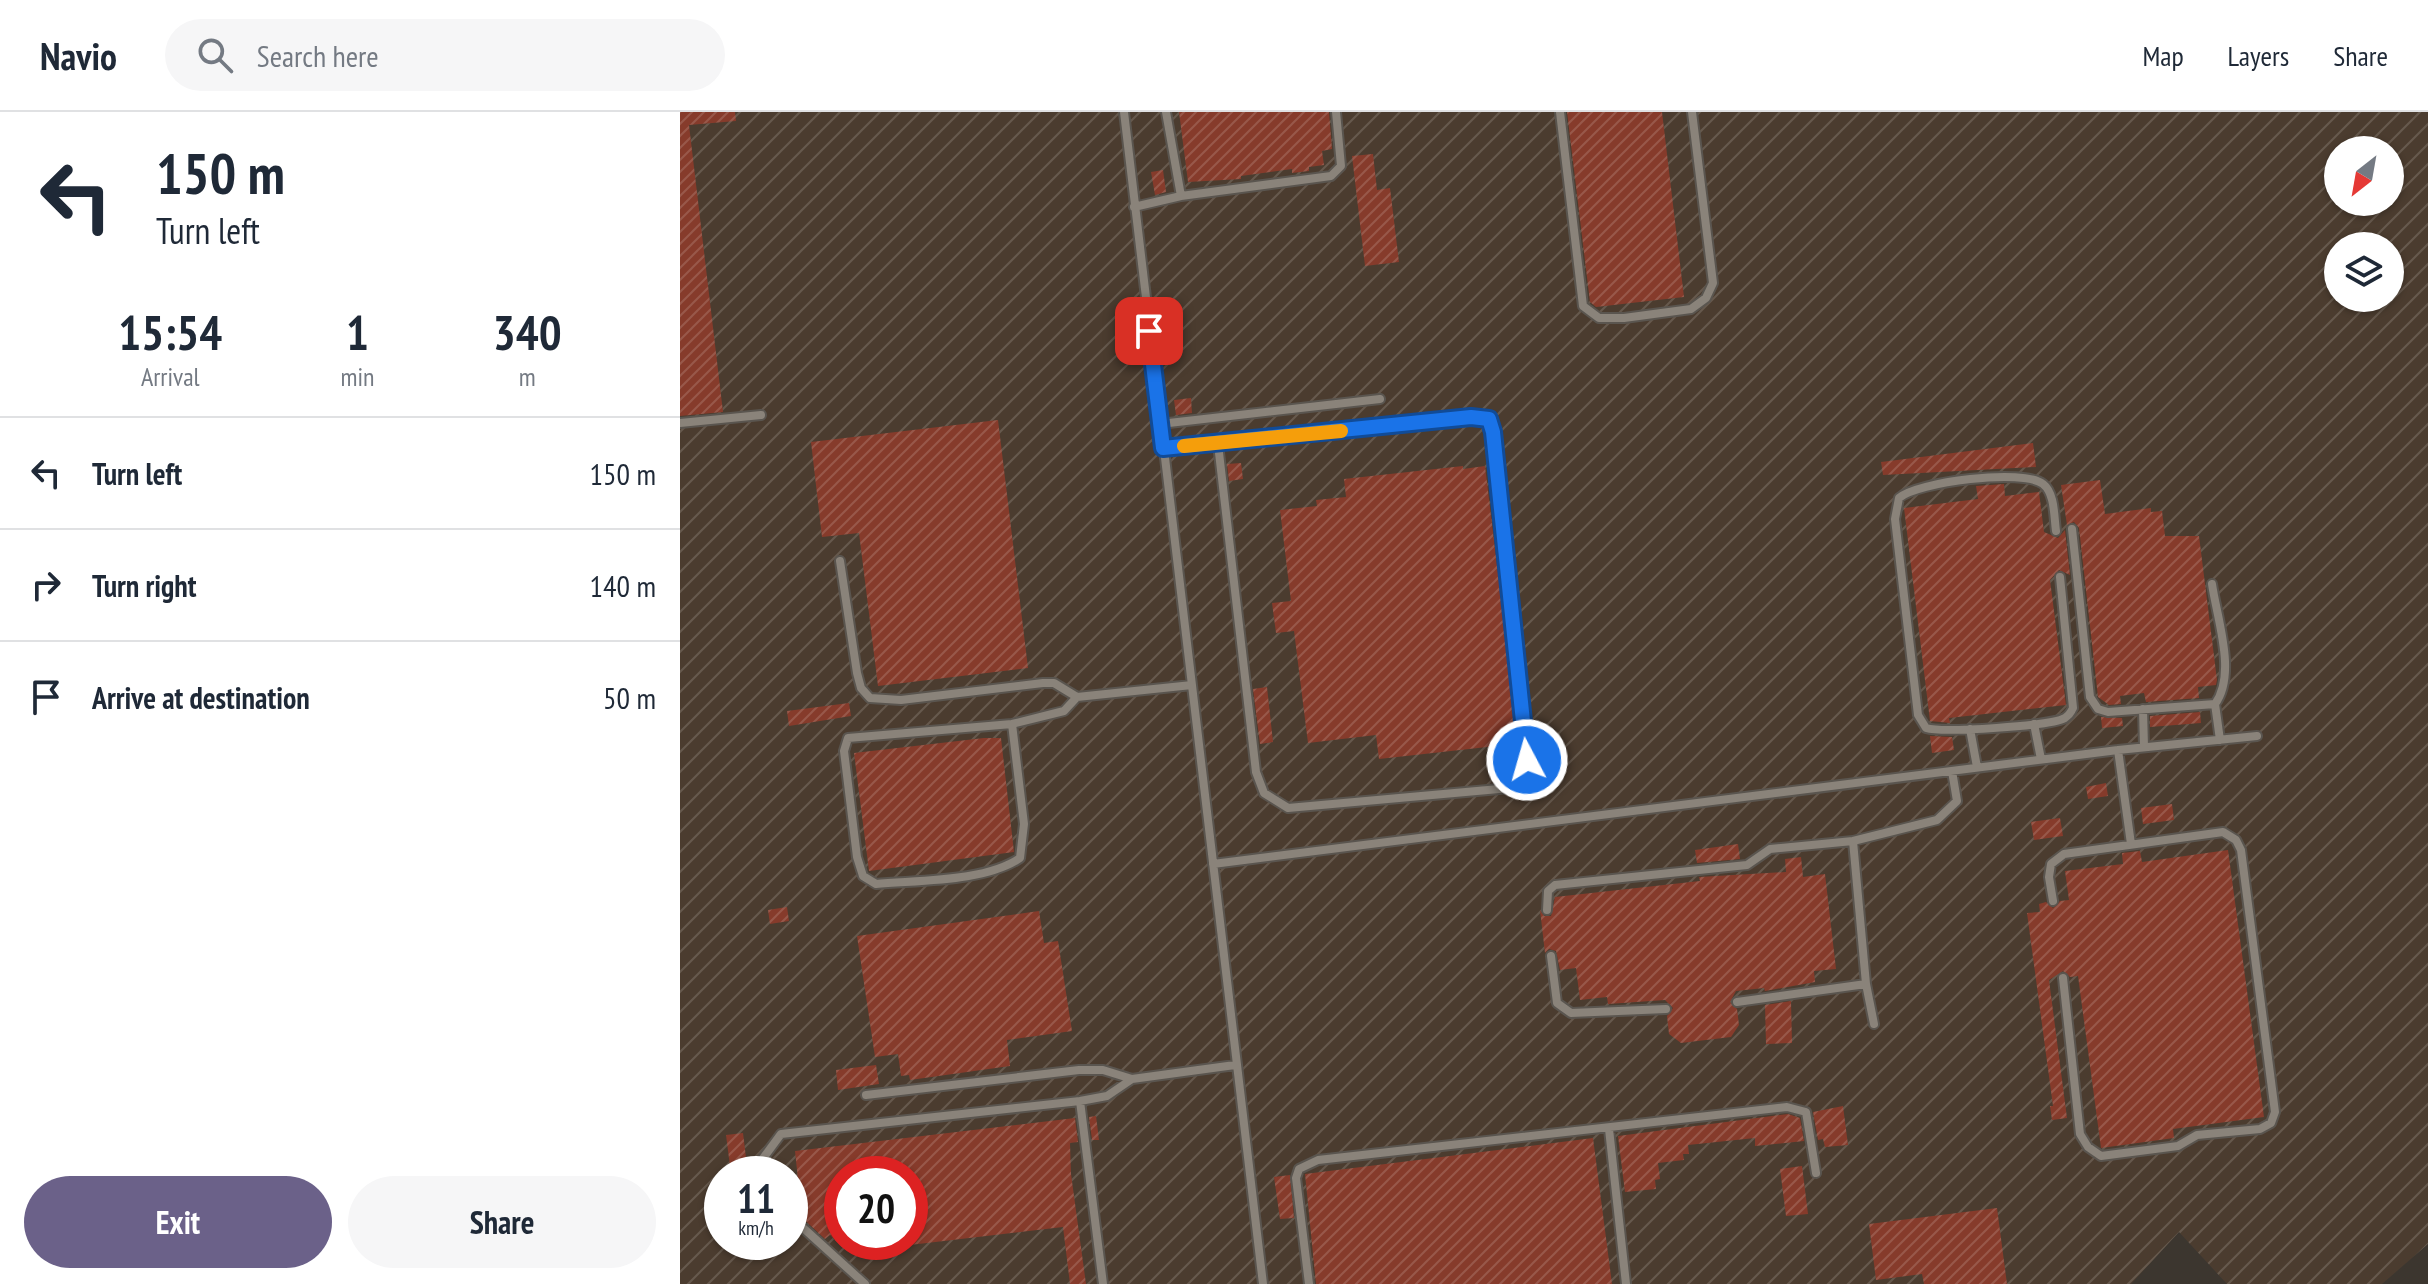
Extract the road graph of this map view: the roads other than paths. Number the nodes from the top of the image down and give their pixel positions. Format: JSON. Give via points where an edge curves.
{"nodes":[{"id":1,"x":1124,"y":112,"type":"edge"},
{"id":2,"x":1166,"y":112,"type":"edge"},
{"id":3,"x":1336,"y":112,"type":"edge"},
{"id":4,"x":1560,"y":112,"type":"edge"},
{"id":5,"x":1692,"y":112,"type":"edge"},
{"id":6,"x":1181,"y":196,"type":"junction"},
{"id":7,"x":1134,"y":207,"type":"junction"},
{"id":8,"x":1380,"y":399,"type":"dead end"},
{"id":9,"x":761,"y":415,"type":"dead end"},
{"id":10,"x":680,"y":423,"type":"edge"},
{"id":11,"x":1160,"y":424,"type":"junction"},
{"id":12,"x":1218,"y":444,"type":"junction"},
{"id":13,"x":1163,"y":448,"type":"junction"},
{"id":14,"x":2072,"y":529,"type":"dead end"},
{"id":15,"x":2056,"y":531,"type":"dead end"},
{"id":16,"x":840,"y":561,"type":"dead end"},
{"id":17,"x":2060,"y":577,"type":"dead end"},
{"id":18,"x":2212,"y":584,"type":"dead end"},
{"id":19,"x":1192,"y":685,"type":"junction"},
{"id":20,"x":1077,"y":697,"type":"junction"},
{"id":21,"x":2215,"y":704,"type":"junction"},
{"id":22,"x":2143,"y":709,"type":"junction"},
{"id":23,"x":1012,"y":724,"type":"junction"},
{"id":24,"x":2034,"y":724,"type":"junction"},
{"id":25,"x":1970,"y":729,"type":"junction"},
{"id":26,"x":2257,"y":736,"type":"dead end"},
{"id":27,"x":2220,"y":740,"type":"junction"},
{"id":28,"x":2144,"y":747,"type":"junction"},
{"id":29,"x":2118,"y":750,"type":"junction"},
{"id":30,"x":2041,"y":759,"type":"junction"},
{"id":31,"x":1977,"y":767,"type":"junction"},
{"id":32,"x":1952,"y":771,"type":"junction"},
{"id":33,"x":1853,"y":841,"type":"junction"},
{"id":34,"x":2131,"y":844,"type":"junction"},
{"id":35,"x":1213,"y":864,"type":"junction"},
{"id":36,"x":2053,"y":901,"type":"dead end"},
{"id":37,"x":1547,"y":910,"type":"dead end"},
{"id":38,"x":1551,"y":956,"type":"dead end"},
{"id":39,"x":2063,"y":978,"type":"dead end"},
{"id":40,"x":1866,"y":984,"type":"junction"},
{"id":41,"x":1737,"y":1002,"type":"dead end"},
{"id":42,"x":1666,"y":1009,"type":"dead end"},
{"id":43,"x":1874,"y":1024,"type":"dead end"},
{"id":44,"x":1235,"y":1065,"type":"junction"},
{"id":45,"x":1132,"y":1079,"type":"junction"},
{"id":46,"x":866,"y":1095,"type":"dead end"},
{"id":47,"x":1080,"y":1101,"type":"junction"},
{"id":48,"x":1609,"y":1129,"type":"junction"},
{"id":49,"x":765,"y":1156,"type":"edge"},
{"id":50,"x":1816,"y":1173,"type":"dead end"},
{"id":51,"x":808,"y":1232,"type":"edge"},
{"id":52,"x":865,"y":1284,"type":"edge"},
{"id":53,"x":1103,"y":1284,"type":"edge"},
{"id":54,"x":1263,"y":1284,"type":"edge"},
{"id":55,"x":1309,"y":1284,"type":"edge"},
{"id":56,"x":1626,"y":1284,"type":"edge"}],
"edges":[{"from":1,"to":7,"type":"lane"},
{"from":2,"to":6,"type":"lane"},
{"from":3,"to":6,"type":"lane","via":[[1341,166],[1331,176]]},
{"from":4,"to":5,"type":"lane","via":[[1583,306],[1599,318],[1624,318],[1691,309],[1706,298],[1713,283]]},
{"from":6,"to":7,"type":"lane"},
{"from":7,"to":11,"type":"lane"},
{"from":8,"to":11,"type":"lane"},
{"from":9,"to":10,"type":"lane"},
{"from":11,"to":13,"type":"lane"},
{"from":12,"to":12,"type":"lane","via":[[1489,419],[1527,760],[1522,783],[1288,808],[1264,793],[1256,772]]},
{"from":12,"to":13,"type":"lane"},
{"from":13,"to":19,"type":"lane"},
{"from":14,"to":22,"type":"lane","via":[[2092,705],[2108,712]]},
{"from":15,"to":25,"type":"lane","via":[[2045,484],[2019,475],[1915,488],[1899,498],[1895,519],[1918,715],[1926,728]]},
{"from":16,"to":20,"type":"lane","via":[[857,673],[870,698],[901,700],[1043,683],[1054,683]]},
{"from":17,"to":24,"type":"lane","via":[[2073,708],[2064,718]]},
{"from":18,"to":21,"type":"lane","via":[[2225,676],[2224,691]]},
{"from":19,"to":20,"type":"lane"},
{"from":19,"to":35,"type":"lane"},
{"from":20,"to":23,"type":"lane","via":[[1064,711]]},
{"from":21,"to":22,"type":"lane"},
{"from":21,"to":27,"type":"lane"},
{"from":22,"to":28,"type":"lane"},
{"from":23,"to":23,"type":"lane","via":[[848,738],[844,751],[863,876],[876,884],[971,874],[1006,867],[1020,858],[1024,824]]},
{"from":24,"to":25,"type":"lane"},
{"from":24,"to":30,"type":"lane"},
{"from":25,"to":31,"type":"lane"},
{"from":26,"to":27,"type":"lane"},
{"from":27,"to":28,"type":"lane"},
{"from":28,"to":29,"type":"lane"},
{"from":29,"to":30,"type":"lane"},
{"from":29,"to":34,"type":"lane"},
{"from":30,"to":31,"type":"lane"},
{"from":31,"to":32,"type":"lane"},
{"from":32,"to":33,"type":"lane","via":[[1957,801],[1950,811],[1937,820]]},
{"from":32,"to":35,"type":"lane"},
{"from":33,"to":37,"type":"lane","via":[[1770,849],[1747,865],[1555,885],[1546,895]]},
{"from":33,"to":40,"type":"lane"},
{"from":34,"to":36,"type":"lane","via":[[2064,854],[2051,864]]},
{"from":34,"to":39,"type":"lane","via":[[2223,832],[2236,840],[2275,1112],[2271,1123],[2260,1129],[2197,1135],[2178,1146],[2101,1156],[2088,1147],[2080,1134]]},
{"from":35,"to":44,"type":"lane"},
{"from":38,"to":42,"type":"lane","via":[[1557,1003],[1571,1013]]},
{"from":40,"to":41,"type":"lane"},
{"from":40,"to":43,"type":"lane"},
{"from":44,"to":45,"type":"lane"},
{"from":44,"to":54,"type":"lane"},
{"from":45,"to":46,"type":"lane","via":[[1103,1070],[1079,1070]]},
{"from":45,"to":47,"type":"lane","via":[[1107,1096]]},
{"from":47,"to":49,"type":"lane","via":[[781,1134]]},
{"from":47,"to":53,"type":"lane"},
{"from":48,"to":50,"type":"lane","via":[[1801,1109],[1806,1112]]},
{"from":48,"to":55,"type":"lane","via":[[1308,1163],[1296,1178]]},
{"from":48,"to":56,"type":"lane"},
{"from":51,"to":52,"type":"lane"}]}
